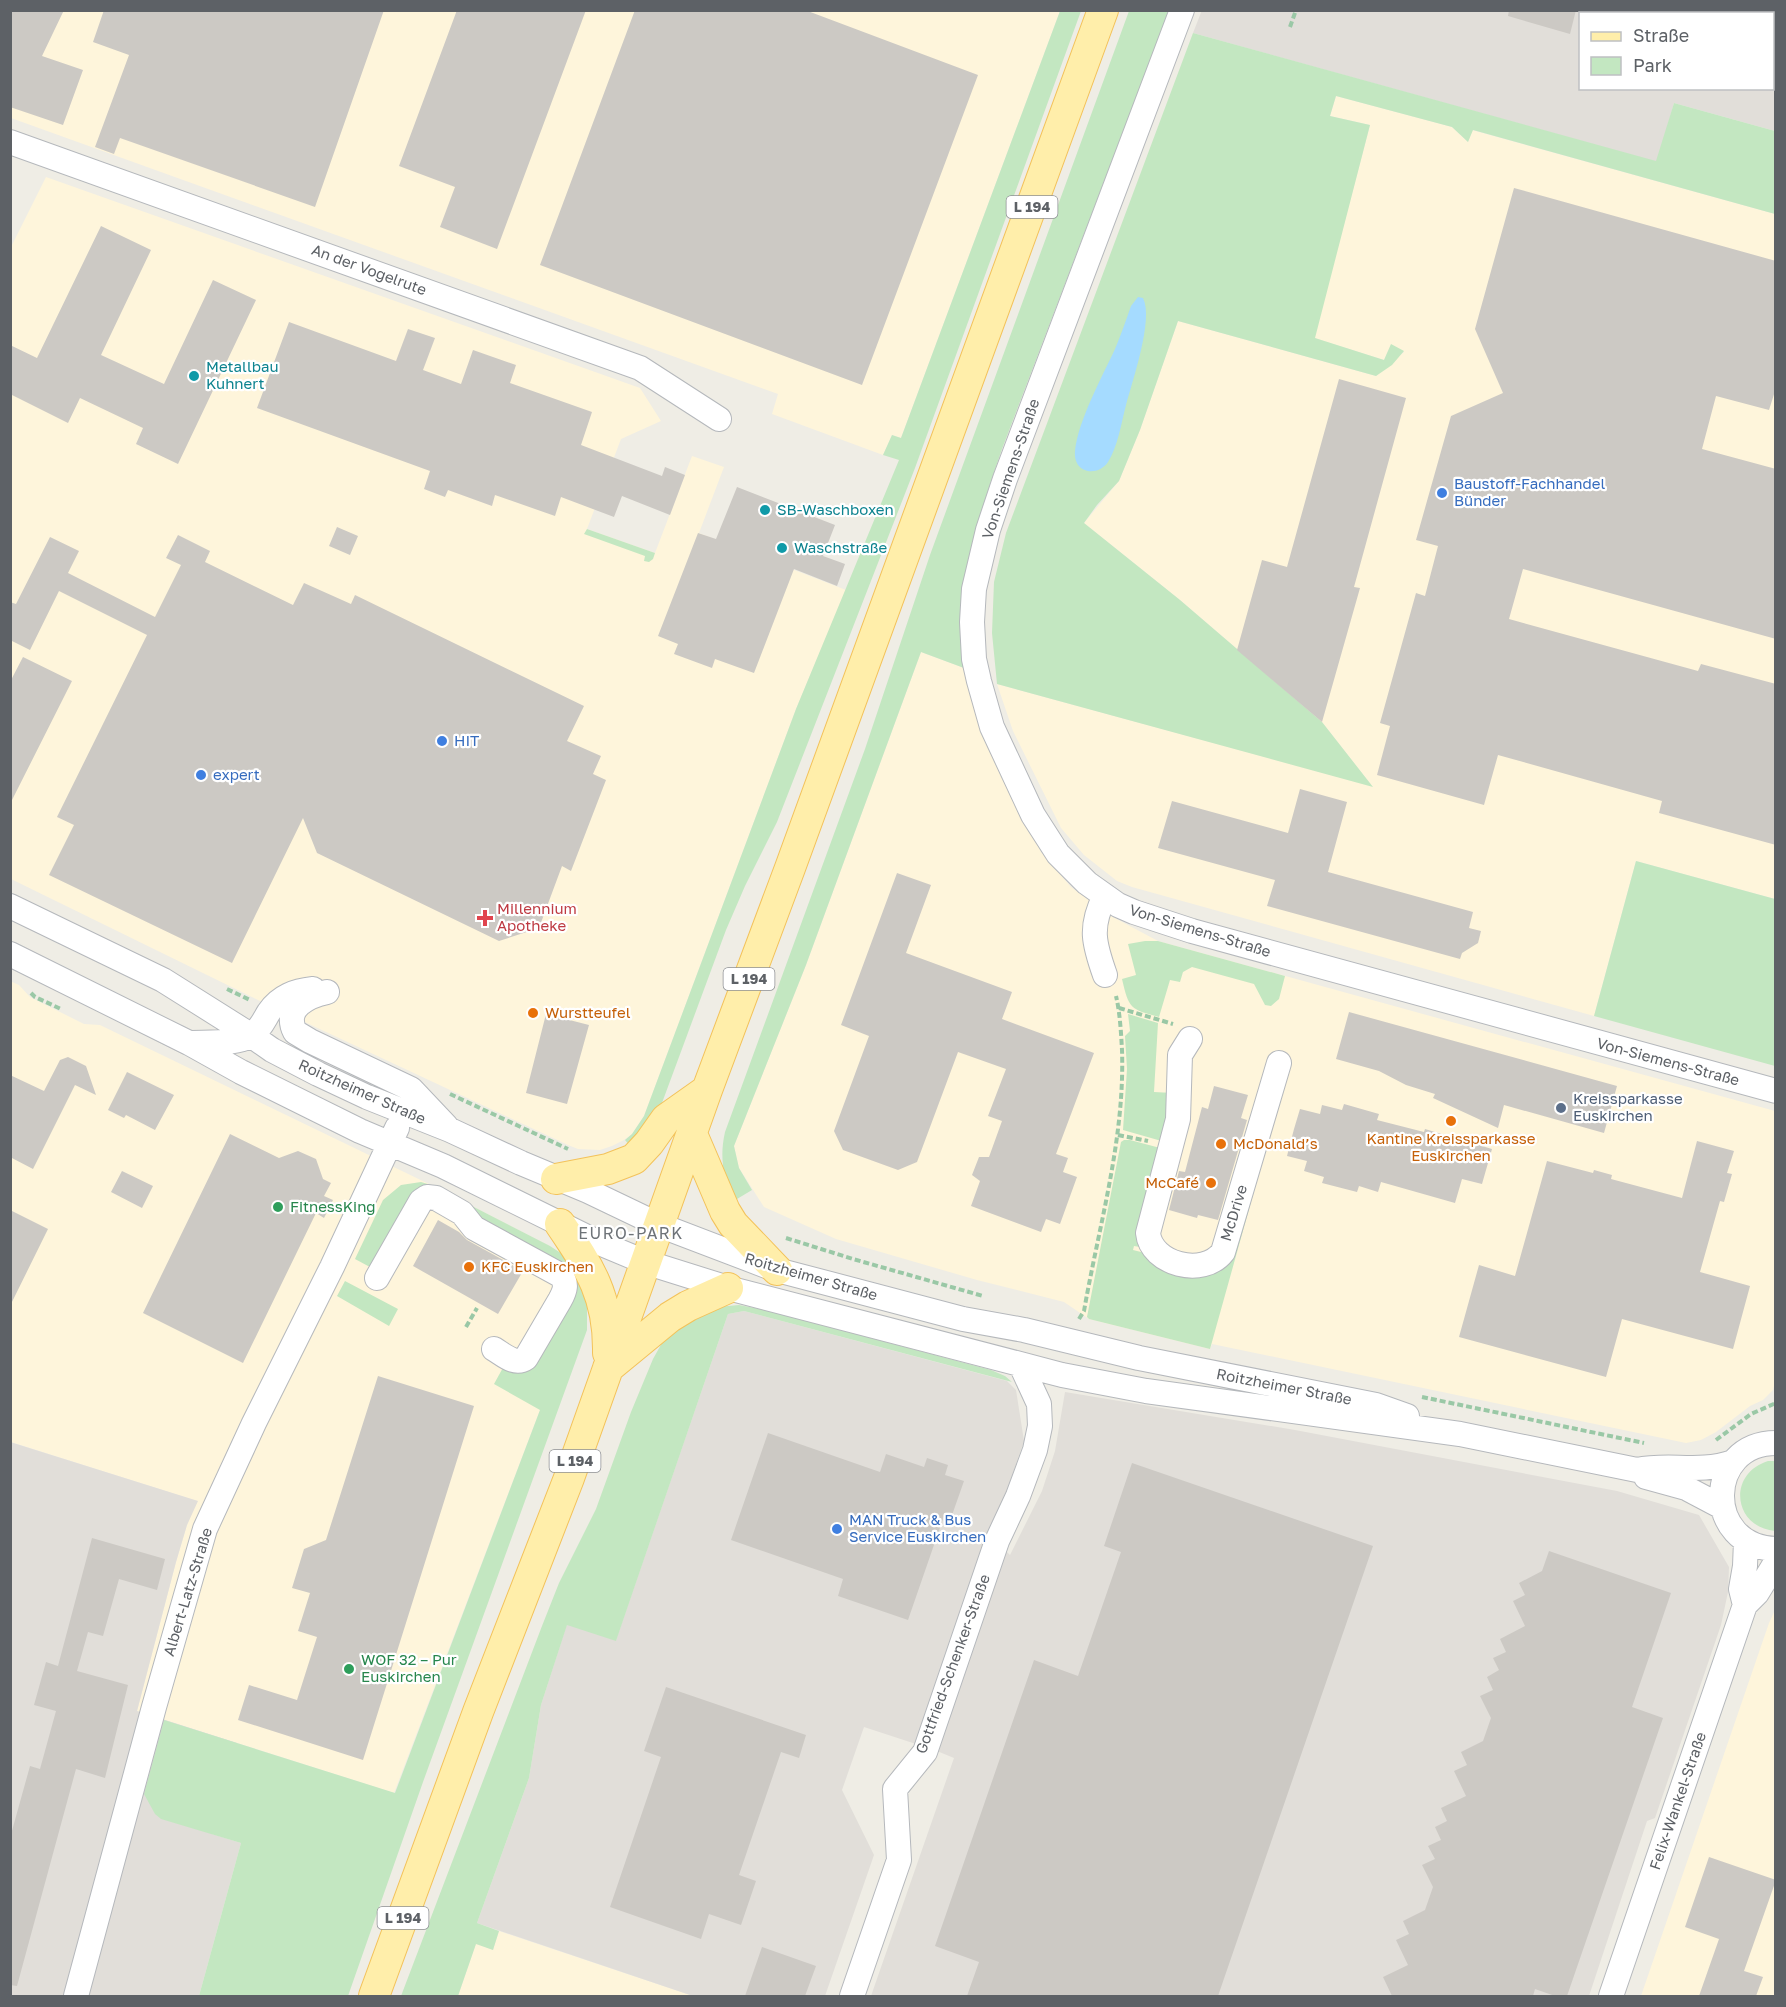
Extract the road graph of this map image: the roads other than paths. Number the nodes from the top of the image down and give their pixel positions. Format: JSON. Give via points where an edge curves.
{"nodes":[{"id":1,"x":1103,"y":10,"type":"edge"},
{"id":2,"x":1182,"y":10,"type":"edge"},
{"id":3,"x":10,"y":142,"type":"edge"},
{"id":4,"x":719,"y":419,"type":"dead end"},
{"id":5,"x":1105,"y":896,"type":"junction"},
{"id":6,"x":10,"y":906,"type":"edge"},
{"id":7,"x":10,"y":954,"type":"edge"},
{"id":8,"x":1105,"y":975,"type":"road end"},
{"id":9,"x":1184,"y":1033,"type":"road end"},
{"id":10,"x":252,"y":1036,"type":"junction"},
{"id":11,"x":189,"y":1043,"type":"junction"},
{"id":12,"x":1279,"y":1063,"type":"dead end"},
{"id":13,"x":707,"y":1090,"type":"junction"},
{"id":14,"x":1776,"y":1091,"type":"edge"},
{"id":15,"x":405,"y":1112,"type":"junction"},
{"id":16,"x":450,"y":1130,"type":"junction"},
{"id":17,"x":692,"y":1134,"type":"junction"},
{"id":18,"x":391,"y":1143,"type":"junction"},
{"id":19,"x":556,"y":1179,"type":"junction"},
{"id":20,"x":560,"y":1224,"type":"junction"},
{"id":21,"x":659,"y":1225,"type":"junction"},
{"id":22,"x":645,"y":1262,"type":"junction"},
{"id":23,"x":777,"y":1270,"type":"junction"},
{"id":24,"x":377,"y":1278,"type":"dead end"},
{"id":25,"x":728,"y":1288,"type":"junction"},
{"id":26,"x":494,"y":1349,"type":"dead end"},
{"id":27,"x":1021,"y":1365,"type":"junction"},
{"id":28,"x":608,"y":1368,"type":"junction"},
{"id":29,"x":1460,"y":1434,"type":"junction"},
{"id":30,"x":1772,"y":1438,"type":"edge"},
{"id":31,"x":1733,"y":1462,"type":"junction"},
{"id":32,"x":1637,"y":1470,"type":"junction"},
{"id":33,"x":1722,"y":1507,"type":"junction"},
{"id":34,"x":1746,"y":1541,"type":"junction"},
{"id":35,"x":1776,"y":1549,"type":"edge"},
{"id":36,"x":1776,"y":1562,"type":"edge"},
{"id":37,"x":1745,"y":1605,"type":"junction"},
{"id":38,"x":76,"y":1996,"type":"edge"},
{"id":39,"x":374,"y":1996,"type":"edge"},
{"id":40,"x":852,"y":1996,"type":"edge"},
{"id":41,"x":1611,"y":1996,"type":"edge"}],
"edges":[{"from":1,"to":13,"type":"main road","number":"L 194"},
{"from":2,"to":5,"type":"street","name":"Von-Siemens-Straße","via":[[999,495],[983,550],[973,607],[972,639],[978,681],[1003,754],[1053,847]]},
{"from":3,"to":4,"type":"street","name":"An der Vogelrute","via":[[640,368]]},
{"from":5,"to":8,"type":"street","via":[[1097,911],[1094,933]]},
{"from":5,"to":14,"type":"street","name":"Von-Siemens-Straße","via":[[1134,912],[1203,934]]},
{"from":6,"to":10,"type":"street","name":"Roitzheimer Straße","via":[[163,980]]},
{"from":7,"to":11,"type":"street","name":"Roitzheimer Straße"},
{"from":9,"to":12,"type":"street","name":"McDrive","via":[[1178,1119],[1148,1233],[1157,1252],[1194,1267],[1212,1263],[1222,1252]]},
{"from":10,"to":11,"type":"street"},
{"from":10,"to":15,"type":"street","name":"Roitzheimer Straße","via":[[318,1074]]},
{"from":10,"to":16,"type":"street","via":[[270,1010],[291,993],[316,988],[327,992],[302,1001],[295,1009],[295,1032],[411,1089]]},
{"from":11,"to":18,"type":"street","name":"Roitzheimer Straße","via":[[289,1096]]},
{"from":13,"to":17,"type":"main road","number":"L 194"},
{"from":13,"to":19,"type":"main road","via":[[666,1119],[634,1159],[609,1169]]},
{"from":15,"to":16,"type":"street","name":"Roitzheimer Straße"},
{"from":15,"to":18,"type":"street","name":"Albert-Latz-Straße"},
{"from":16,"to":19,"type":"street","name":"Roitzheimer Straße"},
{"from":17,"to":21,"type":"main road","number":"L 194"},
{"from":17,"to":23,"type":"main road","via":[[733,1224]]},
{"from":18,"to":20,"type":"street","name":"Roitzheimer Straße"},
{"from":18,"to":38,"type":"street","name":"Albert-Latz-Straße","via":[[205,1529]]},
{"from":19,"to":21,"type":"street","name":"Roitzheimer Straße"},
{"from":20,"to":22,"type":"street","name":"Roitzheimer Straße"},
{"from":20,"to":28,"type":"main road","number":"L 194","via":[[589,1267],[599,1290],[608,1340]]},
{"from":21,"to":22,"type":"main road","number":"L 194"},
{"from":21,"to":23,"type":"street","name":"Roitzheimer Straße"},
{"from":22,"to":25,"type":"street","name":"Roitzheimer Straße"},
{"from":22,"to":28,"type":"main road","number":"L 194"},
{"from":23,"to":29,"type":"street","name":"Roitzheimer Straße","via":[[963,1319],[1139,1359],[1376,1405]]},
{"from":24,"to":26,"type":"street","via":[[420,1201],[436,1198],[458,1210],[474,1228],[560,1275],[565,1282],[560,1300],[526,1358],[514,1360]]},
{"from":25,"to":27,"type":"street","name":"Roitzheimer Straße"},
{"from":25,"to":28,"type":"main road","via":[[670,1317]]},
{"from":27,"to":29,"type":"street","name":"Roitzheimer Straße","via":[[1146,1391]]},
{"from":27,"to":40,"type":"street","name":"Gottfried-Schenker-Straße","via":[[1039,1404],[1037,1442],[997,1541],[925,1752],[895,1790],[899,1860]]},
{"from":28,"to":39,"type":"main road","number":"L 194"},
{"from":29,"to":32,"type":"street","name":"Roitzheimer Straße"},
{"from":30,"to":31,"type":"street","name":"Roitzheimer Straße"},
{"from":31,"to":32,"type":"street","name":"Roitzheimer Straße","via":[[1717,1468]]},
{"from":31,"to":33,"type":"street","via":[[1722,1486]]},
{"from":32,"to":33,"type":"street","name":"Roitzheimer Straße","via":[[1648,1478],[1686,1488]]},
{"from":33,"to":34,"type":"street","via":[[1731,1527]]},
{"from":34,"to":35,"type":"street"},
{"from":34,"to":37,"type":"street","name":"Felix-Wankel-Straße","via":[[1741,1589]]},
{"from":36,"to":37,"type":"street","name":"Felix-Wankel-Straße"},
{"from":37,"to":41,"type":"street","name":"Felix-Wankel-Straße"}]}
